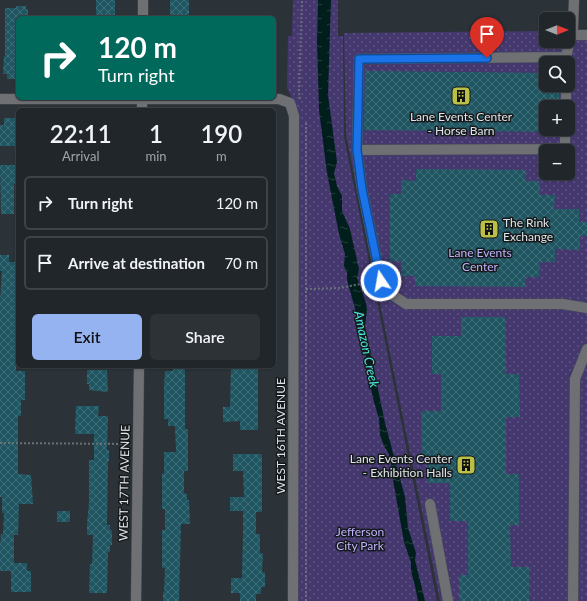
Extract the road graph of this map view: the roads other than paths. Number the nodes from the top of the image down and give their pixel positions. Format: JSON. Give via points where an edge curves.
{"nodes":[{"id":1,"x":143,"y":0,"type":"edge"},
{"id":2,"x":574,"y":0,"type":"edge"},
{"id":3,"x":574,"y":12,"type":"edge"},
{"id":4,"x":143,"y":16,"type":"edge"},
{"id":5,"x":575,"y":35,"type":"edge"},
{"id":6,"x":587,"y":35,"type":"edge"},
{"id":7,"x":539,"y":60,"type":"edge"},
{"id":8,"x":0,"y":98,"type":"edge"},
{"id":9,"x":16,"y":98,"type":"edge"},
{"id":10,"x":276,"y":99,"type":"edge"},
{"id":11,"x":565,"y":136,"type":"edge"},
{"id":12,"x":357,"y":150,"type":"junction"},
{"id":13,"x":587,"y":308,"type":"edge"},
{"id":14,"x":587,"y":350,"type":"edge"},
{"id":15,"x":139,"y":368,"type":"edge"},
{"id":16,"x":430,"y":504,"type":"dead end"},
{"id":17,"x":136,"y":601,"type":"edge"},
{"id":18,"x":293,"y":601,"type":"edge"},
{"id":19,"x":448,"y":601,"type":"edge"},
{"id":20,"x":573,"y":601,"type":"edge"}],
"edges":[{"from":1,"to":4,"type":"street"},
{"from":2,"to":3,"type":"street"},
{"from":5,"to":6,"type":"street"},
{"from":7,"to":12,"type":"street","via":[[359,59]]},
{"from":8,"to":9,"type":"street"},
{"from":10,"to":18,"type":"street","name":"WEST 16TH AVENUE","via":[[290,103],[294,116]]},
{"from":11,"to":12,"type":"street","via":[[565,149]]},
{"from":12,"to":13,"type":"street","via":[[362,189],[381,281],[394,296],[406,304],[562,304]]},
{"from":14,"to":20,"type":"street","via":[[575,379]]},
{"from":15,"to":17,"type":"street","name":"WEST 17TH AVENUE"},
{"from":16,"to":19,"type":"street"}]}
